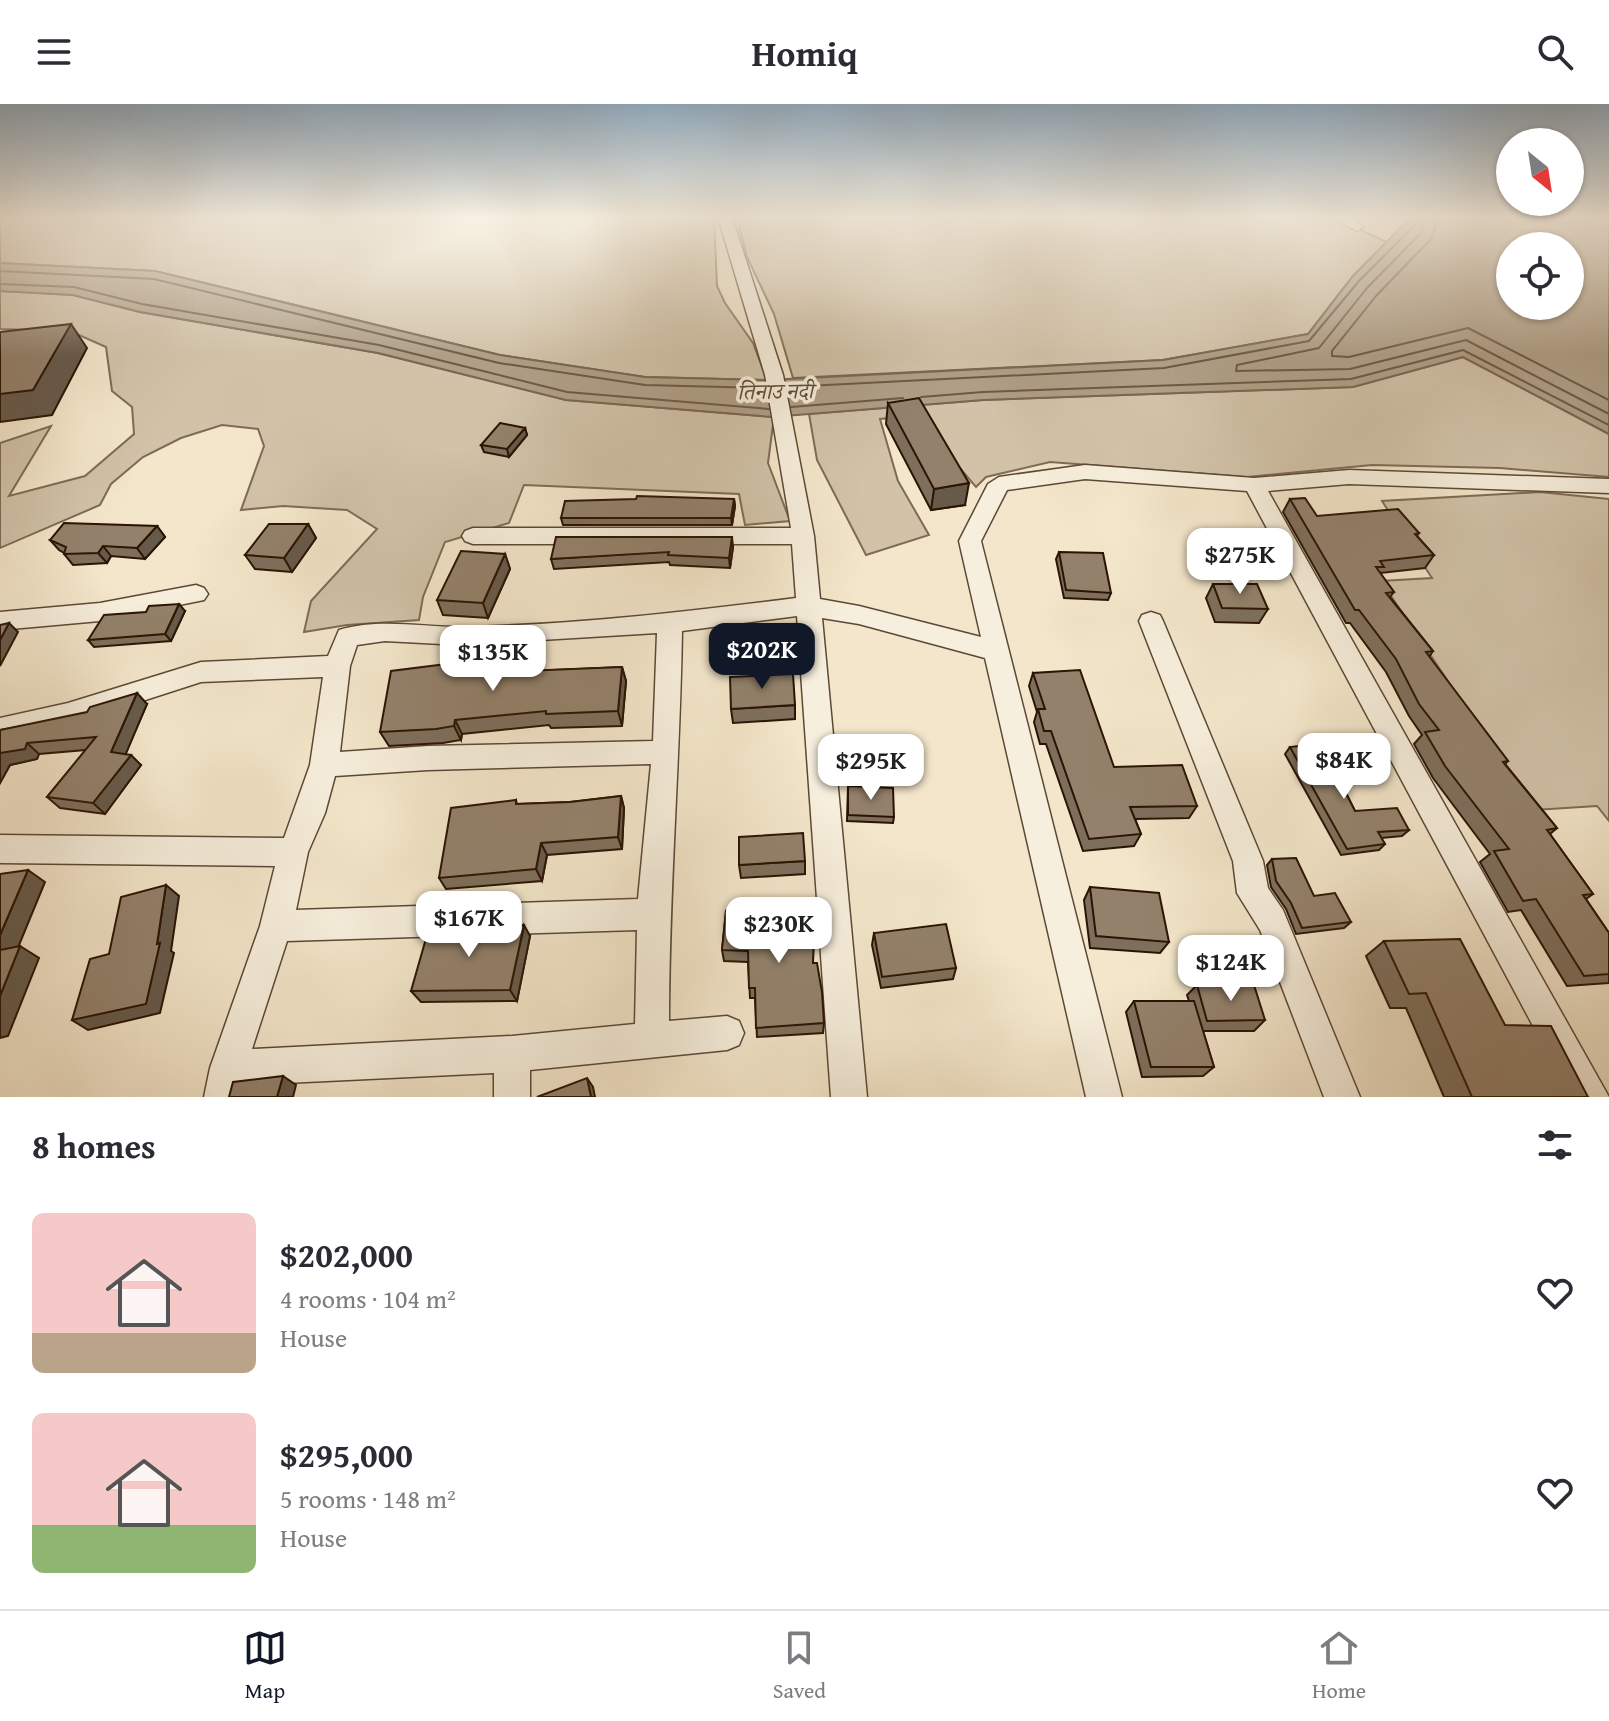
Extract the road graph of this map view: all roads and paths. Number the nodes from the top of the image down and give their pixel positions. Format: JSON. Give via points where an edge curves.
{"nodes":[{"id":1,"x":739,"y":263,"type":"edge"},
{"id":2,"x":1254,"y":485,"type":"junction"},
{"id":3,"x":1609,"y":486,"type":"edge"},
{"id":4,"x":473,"y":536,"type":"dead end"},
{"id":5,"x":803,"y":536,"type":"junction"},
{"id":6,"x":196,"y":594,"type":"dead end"},
{"id":7,"x":807,"y":606,"type":"junction"},
{"id":8,"x":0,"y":621,"type":"edge"},
{"id":9,"x":1151,"y":621,"type":"dead end"},
{"id":10,"x":670,"y":623,"type":"junction"},
{"id":11,"x":996,"y":651,"type":"junction"},
{"id":12,"x":337,"y":666,"type":"junction"},
{"id":13,"x":0,"y":729,"type":"edge"},
{"id":14,"x":666,"y":752,"type":"junction"},
{"id":15,"x":324,"y":765,"type":"junction"},
{"id":16,"x":0,"y":849,"type":"edge"},
{"id":17,"x":293,"y":852,"type":"junction"},
{"id":18,"x":653,"y":914,"type":"junction"},
{"id":19,"x":276,"y":926,"type":"junction"},
{"id":20,"x":727,"y":1033,"type":"dead end"},
{"id":21,"x":652,"y":1041,"type":"junction"},
{"id":22,"x":512,"y":1054,"type":"junction"},
{"id":23,"x":225,"y":1082,"type":"edge"},
{"id":24,"x":512,"y":1097,"type":"edge"},
{"id":25,"x":849,"y":1097,"type":"edge"},
{"id":26,"x":1104,"y":1097,"type":"edge"},
{"id":27,"x":1342,"y":1097,"type":"edge"},
{"id":28,"x":1591,"y":1097,"type":"edge"}],
"edges":[{"from":1,"to":5,"type":"street","via":[[774,375]]},
{"from":2,"to":3,"type":"street","via":[[1349,477]]},
{"from":2,"to":11,"type":"street","via":[[1085,472],[999,484],[970,541]]},
{"from":2,"to":28,"type":"street"},
{"from":4,"to":5,"type":"street"},
{"from":5,"to":7,"type":"street"},
{"from":6,"to":8,"type":"street","via":[[100,612]]},
{"from":7,"to":10,"type":"street"},
{"from":7,"to":11,"type":"street"},
{"from":7,"to":25,"type":"street"},
{"from":9,"to":27,"type":"street","via":[[1248,861],[1253,893],[1272,921]]},
{"from":10,"to":12,"type":"street","via":[[460,636],[360,635],[348,637]]},
{"from":10,"to":14,"type":"street"},
{"from":11,"to":26,"type":"street"},
{"from":12,"to":13,"type":"street","via":[[201,672],[68,714]]},
{"from":12,"to":15,"type":"street"},
{"from":14,"to":15,"type":"street"},
{"from":14,"to":18,"type":"street"},
{"from":15,"to":17,"type":"street"},
{"from":16,"to":17,"type":"street"},
{"from":17,"to":19,"type":"street"},
{"from":18,"to":19,"type":"street"},
{"from":18,"to":21,"type":"street"},
{"from":19,"to":23,"type":"street"},
{"from":20,"to":21,"type":"street"},
{"from":21,"to":22,"type":"street"},
{"from":22,"to":23,"type":"street"},
{"from":22,"to":24,"type":"street"}]}
